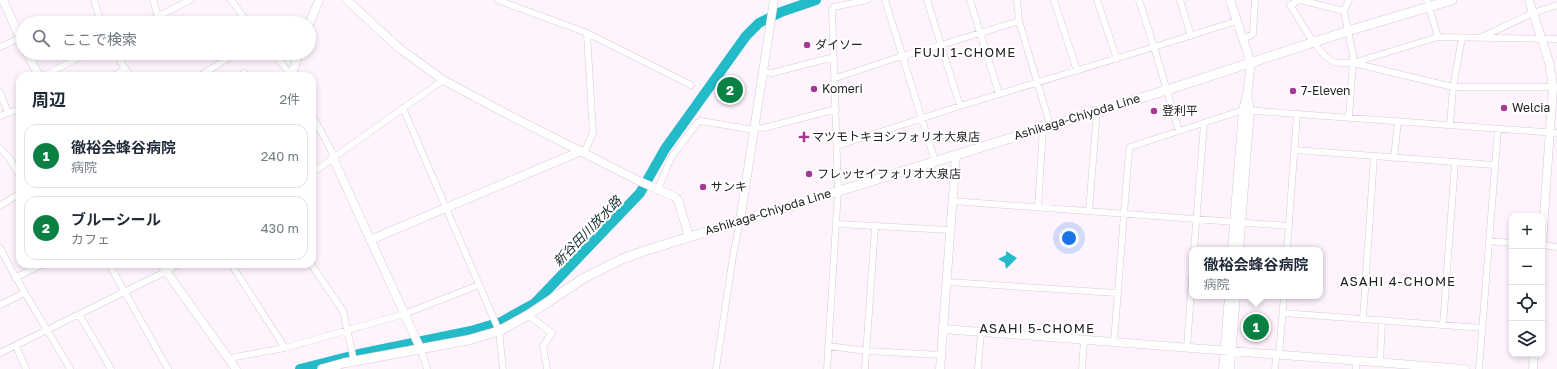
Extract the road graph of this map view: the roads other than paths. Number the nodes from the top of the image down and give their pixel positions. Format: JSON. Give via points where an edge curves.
{"nodes":[{"id":1,"x":3,"y":0,"type":"edge"},
{"id":2,"x":94,"y":0,"type":"edge"},
{"id":3,"x":153,"y":0,"type":"edge"},
{"id":4,"x":190,"y":0,"type":"edge"},
{"id":5,"x":231,"y":0,"type":"edge"},
{"id":6,"x":319,"y":0,"type":"edge"},
{"id":7,"x":347,"y":0,"type":"edge"},
{"id":8,"x":498,"y":0,"type":"edge"},
{"id":9,"x":868,"y":0,"type":"edge"},
{"id":10,"x":885,"y":0,"type":"edge"},
{"id":11,"x":928,"y":0,"type":"edge"},
{"id":12,"x":970,"y":0,"type":"edge"},
{"id":13,"x":1017,"y":0,"type":"edge"},
{"id":14,"x":1054,"y":0,"type":"edge"},
{"id":15,"x":1097,"y":0,"type":"edge"},
{"id":16,"x":1139,"y":0,"type":"edge"},
{"id":17,"x":1180,"y":0,"type":"edge"},
{"id":18,"x":1230,"y":0,"type":"edge"},
{"id":19,"x":1255,"y":0,"type":"edge"},
{"id":20,"x":1300,"y":0,"type":"edge"},
{"id":21,"x":1349,"y":0,"type":"edge"},
{"id":22,"x":1452,"y":0,"type":"edge"},
{"id":23,"x":1529,"y":0,"type":"edge"},
{"id":24,"x":773,"y":4,"type":"edge"},
{"id":25,"x":1428,"y":4,"type":"edge"},
{"id":26,"x":1557,"y":5,"type":"edge"},
{"id":27,"x":1344,"y":11,"type":"junction"},
{"id":28,"x":1533,"y":13,"type":"junction"},
{"id":29,"x":99,"y":16,"type":"edge"},
{"id":30,"x":158,"y":16,"type":"joint"},
{"id":31,"x":243,"y":16,"type":"edge"},
{"id":32,"x":313,"y":16,"type":"edge"},
{"id":33,"x":1019,"y":21,"type":"junction"},
{"id":34,"x":1237,"y":21,"type":"junction"},
{"id":35,"x":16,"y":30,"type":"edge"},
{"id":36,"x":1348,"y":31,"type":"junction"},
{"id":37,"x":586,"y":33,"type":"junction"},
{"id":38,"x":979,"y":33,"type":"junction"},
{"id":39,"x":1191,"y":36,"type":"junction"},
{"id":40,"x":1438,"y":37,"type":"junction"},
{"id":41,"x":1481,"y":37,"type":"junction"},
{"id":42,"x":1462,"y":38,"type":"junction"},
{"id":43,"x":1243,"y":39,"type":"junction"},
{"id":44,"x":1542,"y":39,"type":"junction"},
{"id":45,"x":1557,"y":40,"type":"edge"},
{"id":46,"x":1314,"y":42,"type":"junction"},
{"id":47,"x":16,"y":43,"type":"edge"},
{"id":48,"x":941,"y":45,"type":"junction"},
{"id":49,"x":1154,"y":47,"type":"junction"},
{"id":50,"x":0,"y":48,"type":"edge"},
{"id":51,"x":902,"y":56,"type":"junction"},
{"id":52,"x":834,"y":57,"type":"junction"},
{"id":53,"x":1116,"y":59,"type":"junction"},
{"id":54,"x":31,"y":60,"type":"edge"},
{"id":55,"x":74,"y":60,"type":"edge"},
{"id":56,"x":119,"y":60,"type":"edge"},
{"id":57,"x":225,"y":60,"type":"edge"},
{"id":58,"x":279,"y":60,"type":"edge"},
{"id":59,"x":297,"y":60,"type":"edge"},
{"id":60,"x":1250,"y":63,"type":"junction"},
{"id":61,"x":1353,"y":63,"type":"junction"},
{"id":62,"x":125,"y":69,"type":"junction"},
{"id":63,"x":1077,"y":71,"type":"junction"},
{"id":64,"x":37,"y":72,"type":"edge"},
{"id":65,"x":51,"y":72,"type":"edge"},
{"id":66,"x":120,"y":72,"type":"edge"},
{"id":67,"x":127,"y":72,"type":"edge"},
{"id":68,"x":206,"y":72,"type":"edge"},
{"id":69,"x":288,"y":72,"type":"edge"},
{"id":70,"x":292,"y":72,"type":"edge"},
{"id":71,"x":763,"y":72,"type":"junction"},
{"id":72,"x":835,"y":77,"type":"junction"},
{"id":73,"x":443,"y":80,"type":"junction"},
{"id":74,"x":1038,"y":83,"type":"junction"},
{"id":75,"x":691,"y":85,"type":"dead end"},
{"id":76,"x":1453,"y":87,"type":"junction"},
{"id":77,"x":1555,"y":87,"type":"edge"},
{"id":78,"x":1166,"y":90,"type":"junction"},
{"id":79,"x":0,"y":92,"type":"edge"},
{"id":80,"x":999,"y":94,"type":"junction"},
{"id":81,"x":960,"y":106,"type":"junction"},
{"id":82,"x":403,"y":108,"type":"junction"},
{"id":83,"x":16,"y":110,"type":"edge"},
{"id":84,"x":836,"y":110,"type":"junction"},
{"id":85,"x":1246,"y":110,"type":"junction"},
{"id":86,"x":1097,"y":111,"type":"junction"},
{"id":87,"x":8,"y":113,"type":"junction"},
{"id":88,"x":1297,"y":114,"type":"junction"},
{"id":89,"x":0,"y":116,"type":"edge"},
{"id":90,"x":1349,"y":117,"type":"junction"},
{"id":91,"x":922,"y":118,"type":"junction"},
{"id":92,"x":1398,"y":121,"type":"junction"},
{"id":93,"x":316,"y":122,"type":"edge"},
{"id":94,"x":1204,"y":124,"type":"junction"},
{"id":95,"x":1450,"y":125,"type":"junction"},
{"id":96,"x":1047,"y":126,"type":"junction"},
{"id":97,"x":754,"y":129,"type":"junction"},
{"id":98,"x":1498,"y":129,"type":"junction"},
{"id":99,"x":1179,"y":131,"type":"junction"},
{"id":100,"x":1554,"y":133,"type":"edge"},
{"id":101,"x":837,"y":146,"type":"junction"},
{"id":102,"x":0,"y":148,"type":"edge"},
{"id":103,"x":1295,"y":150,"type":"junction"},
{"id":104,"x":582,"y":152,"type":"junction"},
{"id":105,"x":956,"y":155,"type":"junction"},
{"id":106,"x":1374,"y":156,"type":"junction"},
{"id":107,"x":332,"y":158,"type":"junction"},
{"id":108,"x":1394,"y":158,"type":"junction"},
{"id":109,"x":935,"y":161,"type":"junction"},
{"id":110,"x":1455,"y":162,"type":"junction"},
{"id":111,"x":1494,"y":165,"type":"junction"},
{"id":112,"x":16,"y":170,"type":"edge"},
{"id":113,"x":316,"y":170,"type":"edge"},
{"id":114,"x":654,"y":187,"type":"junction"},
{"id":115,"x":838,"y":191,"type":"junction"},
{"id":116,"x":16,"y":196,"type":"edge"},
{"id":117,"x":952,"y":201,"type":"junction"},
{"id":118,"x":0,"y":206,"type":"edge"},
{"id":119,"x":446,"y":207,"type":"junction"},
{"id":120,"x":1038,"y":207,"type":"junction"},
{"id":121,"x":1089,"y":211,"type":"junction"},
{"id":122,"x":1124,"y":214,"type":"junction"},
{"id":123,"x":1545,"y":217,"type":"edge"},
{"id":124,"x":1196,"y":219,"type":"junction"},
{"id":125,"x":740,"y":220,"type":"junction"},
{"id":126,"x":1238,"y":222,"type":"junction"},
{"id":127,"x":837,"y":224,"type":"junction"},
{"id":128,"x":1289,"y":226,"type":"junction"},
{"id":129,"x":875,"y":227,"type":"junction"},
{"id":130,"x":950,"y":230,"type":"junction"},
{"id":131,"x":689,"y":237,"type":"junction"},
{"id":132,"x":370,"y":240,"type":"junction"},
{"id":133,"x":1489,"y":241,"type":"junction"},
{"id":134,"x":1509,"y":243,"type":"edge"},
{"id":135,"x":1545,"y":245,"type":"edge"},
{"id":136,"x":1194,"y":247,"type":"edge"},
{"id":137,"x":1233,"y":247,"type":"edge"},
{"id":138,"x":1239,"y":247,"type":"edge"},
{"id":139,"x":1287,"y":247,"type":"edge"},
{"id":140,"x":1557,"y":247,"type":"edge"},
{"id":141,"x":0,"y":248,"type":"edge"},
{"id":142,"x":34,"y":268,"type":"edge"},
{"id":143,"x":111,"y":268,"type":"edge"},
{"id":144,"x":164,"y":268,"type":"edge"},
{"id":145,"x":172,"y":268,"type":"edge"},
{"id":146,"x":234,"y":268,"type":"edge"},
{"id":147,"x":314,"y":268,"type":"edge"},
{"id":148,"x":166,"y":272,"type":"junction"},
{"id":149,"x":15,"y":278,"type":"junction"},
{"id":150,"x":947,"y":282,"type":"junction"},
{"id":151,"x":479,"y":285,"type":"junction"},
{"id":152,"x":124,"y":291,"type":"junction"},
{"id":153,"x":24,"y":293,"type":"junction"},
{"id":154,"x":1117,"y":293,"type":"junction"},
{"id":155,"x":1190,"y":299,"type":"edge"},
{"id":156,"x":1229,"y":299,"type":"edge"},
{"id":157,"x":1236,"y":299,"type":"edge"},
{"id":158,"x":1284,"y":299,"type":"edge"},
{"id":159,"x":0,"y":305,"type":"edge"},
{"id":160,"x":1283,"y":313,"type":"junction"},
{"id":161,"x":79,"y":314,"type":"junction"},
{"id":162,"x":404,"y":314,"type":"junction"},
{"id":163,"x":528,"y":314,"type":"junction"},
{"id":164,"x":1363,"y":319,"type":"junction"},
{"id":165,"x":1382,"y":320,"type":"junction"},
{"id":166,"x":1443,"y":325,"type":"junction"},
{"id":167,"x":1482,"y":328,"type":"junction"},
{"id":168,"x":48,"y":329,"type":"junction"},
{"id":169,"x":943,"y":329,"type":"junction"},
{"id":170,"x":347,"y":331,"type":"junction"},
{"id":171,"x":498,"y":331,"type":"junction"},
{"id":172,"x":981,"y":333,"type":"junction"},
{"id":173,"x":1084,"y":340,"type":"junction"},
{"id":174,"x":1114,"y":342,"type":"junction"},
{"id":175,"x":16,"y":346,"type":"junction"},
{"id":176,"x":828,"y":346,"type":"junction"},
{"id":177,"x":285,"y":348,"type":"junction"},
{"id":178,"x":420,"y":348,"type":"junction"},
{"id":179,"x":1187,"y":348,"type":"junction"},
{"id":180,"x":867,"y":351,"type":"junction"},
{"id":181,"x":1228,"y":351,"type":"junction"},
{"id":182,"x":0,"y":353,"type":"edge"},
{"id":183,"x":941,"y":355,"type":"junction"},
{"id":184,"x":1278,"y":357,"type":"junction"},
{"id":185,"x":1534,"y":357,"type":"edge"},
{"id":186,"x":230,"y":361,"type":"junction"},
{"id":187,"x":1380,"y":362,"type":"junction"},
{"id":188,"x":349,"y":363,"type":"edge"},
{"id":189,"x":1356,"y":365,"type":"edge"},
{"id":190,"x":26,"y":369,"type":"edge"},
{"id":191,"x":70,"y":369,"type":"edge"},
{"id":192,"x":111,"y":369,"type":"edge"},
{"id":193,"x":168,"y":369,"type":"edge"},
{"id":194,"x":236,"y":369,"type":"edge"},
{"id":195,"x":322,"y":369,"type":"edge"},
{"id":196,"x":427,"y":369,"type":"edge"},
{"id":197,"x":503,"y":369,"type":"edge"},
{"id":198,"x":547,"y":369,"type":"edge"},
{"id":199,"x":716,"y":369,"type":"edge"},
{"id":200,"x":827,"y":369,"type":"edge"},
{"id":201,"x":865,"y":369,"type":"edge"},
{"id":202,"x":940,"y":369,"type":"edge"},
{"id":203,"x":978,"y":369,"type":"edge"},
{"id":204,"x":1082,"y":369,"type":"edge"},
{"id":205,"x":1224,"y":369,"type":"edge"},
{"id":206,"x":1230,"y":369,"type":"edge"},
{"id":207,"x":1275,"y":369,"type":"edge"},
{"id":208,"x":1465,"y":369,"type":"edge"},
{"id":209,"x":1479,"y":369,"type":"edge"},
{"id":210,"x":1533,"y":369,"type":"edge"}],
"edges":[{"from":1,"to":35,"type":"street"},
{"from":2,"to":29,"type":"street"},
{"from":3,"to":30,"type":"street"},
{"from":4,"to":30,"type":"street"},
{"from":5,"to":31,"type":"street"},
{"from":6,"to":32,"type":"street"},
{"from":7,"to":73,"type":"street","via":[[376,29]]},
{"from":8,"to":37,"type":"street"},
{"from":9,"to":52,"type":"street","via":[[834,7],[832,10]]},
{"from":10,"to":51,"type":"street"},
{"from":11,"to":48,"type":"street"},
{"from":12,"to":38,"type":"street"},
{"from":13,"to":33,"type":"street"},
{"from":14,"to":63,"type":"street"},
{"from":15,"to":53,"type":"street"},
{"from":16,"to":49,"type":"street"},
{"from":17,"to":39,"type":"street"},
{"from":18,"to":34,"type":"street"},
{"from":19,"to":43,"type":"street","via":[[1253,34]]},
{"from":20,"to":27,"type":"street"},
{"from":20,"to":46,"type":"street","via":[[1290,5]]},
{"from":21,"to":27,"type":"street"},
{"from":22,"to":25,"type":"main road","name":"Ashikaga-Chiyoda Line"},
{"from":23,"to":28,"type":"street"},
{"from":24,"to":71,"type":"street"},
{"from":25,"to":36,"type":"main road","name":"Ashikaga-Chiyoda Line"},
{"from":25,"to":40,"type":"street"},
{"from":26,"to":28,"type":"street"},
{"from":27,"to":36,"type":"street"},
{"from":28,"to":41,"type":"street"},
{"from":28,"to":44,"type":"street"},
{"from":33,"to":38,"type":"street"},
{"from":33,"to":74,"type":"street"},
{"from":34,"to":39,"type":"street"},
{"from":34,"to":43,"type":"street"},
{"from":36,"to":46,"type":"main road","name":"Ashikaga-Chiyoda Line"},
{"from":36,"to":61,"type":"street"},
{"from":37,"to":75,"type":"street"},
{"from":37,"to":104,"type":"street","via":[[592,134]]},
{"from":38,"to":48,"type":"street"},
{"from":38,"to":80,"type":"street"},
{"from":39,"to":49,"type":"street"},
{"from":40,"to":42,"type":"street"},
{"from":40,"to":61,"type":"street"},
{"from":41,"to":42,"type":"street"},
{"from":41,"to":44,"type":"street"},
{"from":42,"to":76,"type":"street"},
{"from":43,"to":60,"type":"street"},
{"from":44,"to":45,"type":"street"},
{"from":44,"to":77,"type":"street"},
{"from":46,"to":60,"type":"main road","name":"Ashikaga-Chiyoda Line"},
{"from":46,"to":61,"type":"street","via":[[1331,61]]},
{"from":47,"to":50,"type":"street"},
{"from":48,"to":51,"type":"street"},
{"from":48,"to":81,"type":"street"},
{"from":49,"to":53,"type":"street"},
{"from":49,"to":78,"type":"street"},
{"from":51,"to":72,"type":"street"},
{"from":51,"to":91,"type":"street"},
{"from":52,"to":71,"type":"street","via":[[772,73]]},
{"from":52,"to":72,"type":"street"},
{"from":53,"to":63,"type":"street"},
{"from":54,"to":64,"type":"street"},
{"from":55,"to":65,"type":"street"},
{"from":56,"to":62,"type":"street"},
{"from":57,"to":68,"type":"street"},
{"from":58,"to":69,"type":"street"},
{"from":59,"to":70,"type":"street"},
{"from":60,"to":78,"type":"main road","name":"Ashikaga-Chiyoda Line"},
{"from":60,"to":85,"type":"street"},
{"from":61,"to":76,"type":"street"},
{"from":61,"to":90,"type":"street"},
{"from":62,"to":66,"type":"street"},
{"from":62,"to":67,"type":"street"},
{"from":63,"to":74,"type":"street"},
{"from":71,"to":97,"type":"street"},
{"from":72,"to":84,"type":"street"},
{"from":73,"to":82,"type":"street"},
{"from":73,"to":104,"type":"street"},
{"from":74,"to":80,"type":"street"},
{"from":74,"to":96,"type":"street"},
{"from":76,"to":77,"type":"street"},
{"from":76,"to":95,"type":"street"},
{"from":77,"to":100,"type":"street"},
{"from":78,"to":86,"type":"main road","name":"Ashikaga-Chiyoda Line"},
{"from":78,"to":99,"type":"street"},
{"from":79,"to":87,"type":"street"},
{"from":80,"to":81,"type":"street"},
{"from":81,"to":91,"type":"street"},
{"from":82,"to":107,"type":"street"},
{"from":82,"to":119,"type":"street"},
{"from":83,"to":87,"type":"street"},
{"from":84,"to":97,"type":"street"},
{"from":84,"to":101,"type":"street"},
{"from":85,"to":88,"type":"street"},
{"from":85,"to":94,"type":"street"},
{"from":85,"to":126,"type":"street"},
{"from":86,"to":96,"type":"main road","name":"Ashikaga-Chiyoda Line"},
{"from":86,"to":121,"type":"street"},
{"from":87,"to":89,"type":"street"},
{"from":88,"to":90,"type":"street"},
{"from":88,"to":103,"type":"street"},
{"from":90,"to":92,"type":"street"},
{"from":91,"to":101,"type":"street"},
{"from":91,"to":109,"type":"street"},
{"from":92,"to":95,"type":"street"},
{"from":92,"to":108,"type":"street"},
{"from":93,"to":107,"type":"street","via":[[332,152]]},
{"from":94,"to":99,"type":"street"},
{"from":94,"to":124,"type":"street"},
{"from":95,"to":98,"type":"street"},
{"from":96,"to":105,"type":"main road","name":"Ashikaga-Chiyoda Line"},
{"from":96,"to":120,"type":"street"},
{"from":97,"to":114,"type":"street","via":[[701,121],[697,123],[671,158]]},
{"from":97,"to":125,"type":"street"},
{"from":98,"to":100,"type":"street"},
{"from":98,"to":111,"type":"street"},
{"from":99,"to":122,"type":"street","via":[[1129,148]]},
{"from":100,"to":123,"type":"street"},
{"from":101,"to":115,"type":"street"},
{"from":102,"to":112,"type":"street"},
{"from":103,"to":106,"type":"street"},
{"from":103,"to":128,"type":"street"},
{"from":104,"to":114,"type":"street"},
{"from":104,"to":119,"type":"street"},
{"from":105,"to":109,"type":"main road","name":"Ashikaga-Chiyoda Line"},
{"from":105,"to":117,"type":"street"},
{"from":106,"to":108,"type":"street"},
{"from":106,"to":164,"type":"street"},
{"from":107,"to":113,"type":"street"},
{"from":107,"to":132,"type":"street"},
{"from":108,"to":110,"type":"street"},
{"from":109,"to":115,"type":"main road","name":"Ashikaga-Chiyoda Line"},
{"from":110,"to":111,"type":"street"},
{"from":110,"to":166,"type":"street"},
{"from":111,"to":133,"type":"street"},
{"from":114,"to":131,"type":"street","via":[[678,200]]},
{"from":115,"to":125,"type":"main road","name":"Ashikaga-Chiyoda Line"},
{"from":115,"to":127,"type":"street"},
{"from":116,"to":118,"type":"street"},
{"from":117,"to":120,"type":"street"},
{"from":117,"to":130,"type":"street"},
{"from":119,"to":132,"type":"street"},
{"from":119,"to":151,"type":"street"},
{"from":120,"to":121,"type":"street"},
{"from":121,"to":122,"type":"street"},
{"from":122,"to":124,"type":"street"},
{"from":122,"to":154,"type":"street"},
{"from":124,"to":126,"type":"street"},
{"from":124,"to":136,"type":"street"},
{"from":125,"to":131,"type":"main road","name":"Ashikaga-Chiyoda Line"},
{"from":125,"to":199,"type":"street"},
{"from":126,"to":128,"type":"street"},
{"from":126,"to":137,"type":"street"},
{"from":126,"to":138,"type":"street"},
{"from":127,"to":129,"type":"street"},
{"from":127,"to":176,"type":"street"},
{"from":128,"to":139,"type":"street"},
{"from":129,"to":130,"type":"street"},
{"from":129,"to":180,"type":"street"},
{"from":130,"to":150,"type":"street"},
{"from":131,"to":163,"type":"main road","name":"Ashikaga-Chiyoda Line","via":[[622,259],[584,278]]},
{"from":132,"to":162,"type":"street"},
{"from":133,"to":134,"type":"street"},
{"from":133,"to":167,"type":"street"},
{"from":135,"to":140,"type":"street"},
{"from":141,"to":149,"type":"street"},
{"from":142,"to":149,"type":"street"},
{"from":143,"to":152,"type":"street"},
{"from":144,"to":148,"type":"street"},
{"from":145,"to":148,"type":"street"},
{"from":146,"to":177,"type":"street"},
{"from":147,"to":170,"type":"street","via":[[341,306]]},
{"from":148,"to":152,"type":"street"},
{"from":148,"to":186,"type":"street"},
{"from":149,"to":153,"type":"street"},
{"from":150,"to":154,"type":"street"},
{"from":150,"to":169,"type":"street"},
{"from":151,"to":162,"type":"street"},
{"from":151,"to":171,"type":"street"},
{"from":152,"to":161,"type":"street"},
{"from":152,"to":193,"type":"street"},
{"from":153,"to":159,"type":"street"},
{"from":153,"to":168,"type":"street"},
{"from":154,"to":174,"type":"street"},
{"from":155,"to":179,"type":"street"},
{"from":156,"to":181,"type":"street"},
{"from":157,"to":181,"type":"street"},
{"from":158,"to":160,"type":"street"},
{"from":160,"to":164,"type":"street"},
{"from":160,"to":184,"type":"street"},
{"from":161,"to":168,"type":"street"},
{"from":161,"to":192,"type":"street"},
{"from":162,"to":170,"type":"street"},
{"from":162,"to":178,"type":"street"},
{"from":163,"to":171,"type":"main road","name":"Ashikaga-Chiyoda Line"},
{"from":163,"to":198,"type":"street","via":[[552,333],[543,346]]},
{"from":164,"to":165,"type":"street"},
{"from":165,"to":166,"type":"street"},
{"from":165,"to":187,"type":"street"},
{"from":166,"to":167,"type":"street"},
{"from":167,"to":209,"type":"street"},
{"from":168,"to":175,"type":"street"},
{"from":168,"to":191,"type":"street"},
{"from":169,"to":172,"type":"street"},
{"from":169,"to":183,"type":"street"},
{"from":170,"to":177,"type":"street"},
{"from":170,"to":188,"type":"street","via":[[351,348]]},
{"from":171,"to":178,"type":"main road","name":"Ashikaga-Chiyoda Line","via":[[468,340]]},
{"from":171,"to":197,"type":"street"},
{"from":172,"to":173,"type":"street"},
{"from":172,"to":203,"type":"street"},
{"from":173,"to":174,"type":"street"},
{"from":173,"to":204,"type":"street"},
{"from":174,"to":179,"type":"street"},
{"from":175,"to":182,"type":"street"},
{"from":175,"to":190,"type":"street"},
{"from":176,"to":180,"type":"street"},
{"from":176,"to":200,"type":"street"},
{"from":177,"to":186,"type":"street"},
{"from":178,"to":188,"type":"main road","name":"Ashikaga-Chiyoda Line"},
{"from":178,"to":196,"type":"street"},
{"from":179,"to":181,"type":"street"},
{"from":180,"to":183,"type":"street"},
{"from":180,"to":201,"type":"street"},
{"from":181,"to":184,"type":"street"},
{"from":181,"to":205,"type":"street"},
{"from":181,"to":206,"type":"street"},
{"from":183,"to":202,"type":"street"},
{"from":184,"to":189,"type":"street"},
{"from":184,"to":207,"type":"street"},
{"from":185,"to":210,"type":"street"},
{"from":186,"to":194,"type":"street"},
{"from":187,"to":189,"type":"street"},
{"from":187,"to":208,"type":"street"},
{"from":188,"to":195,"type":"main road","name":"Ashikaga-Chiyoda Line"}]}
